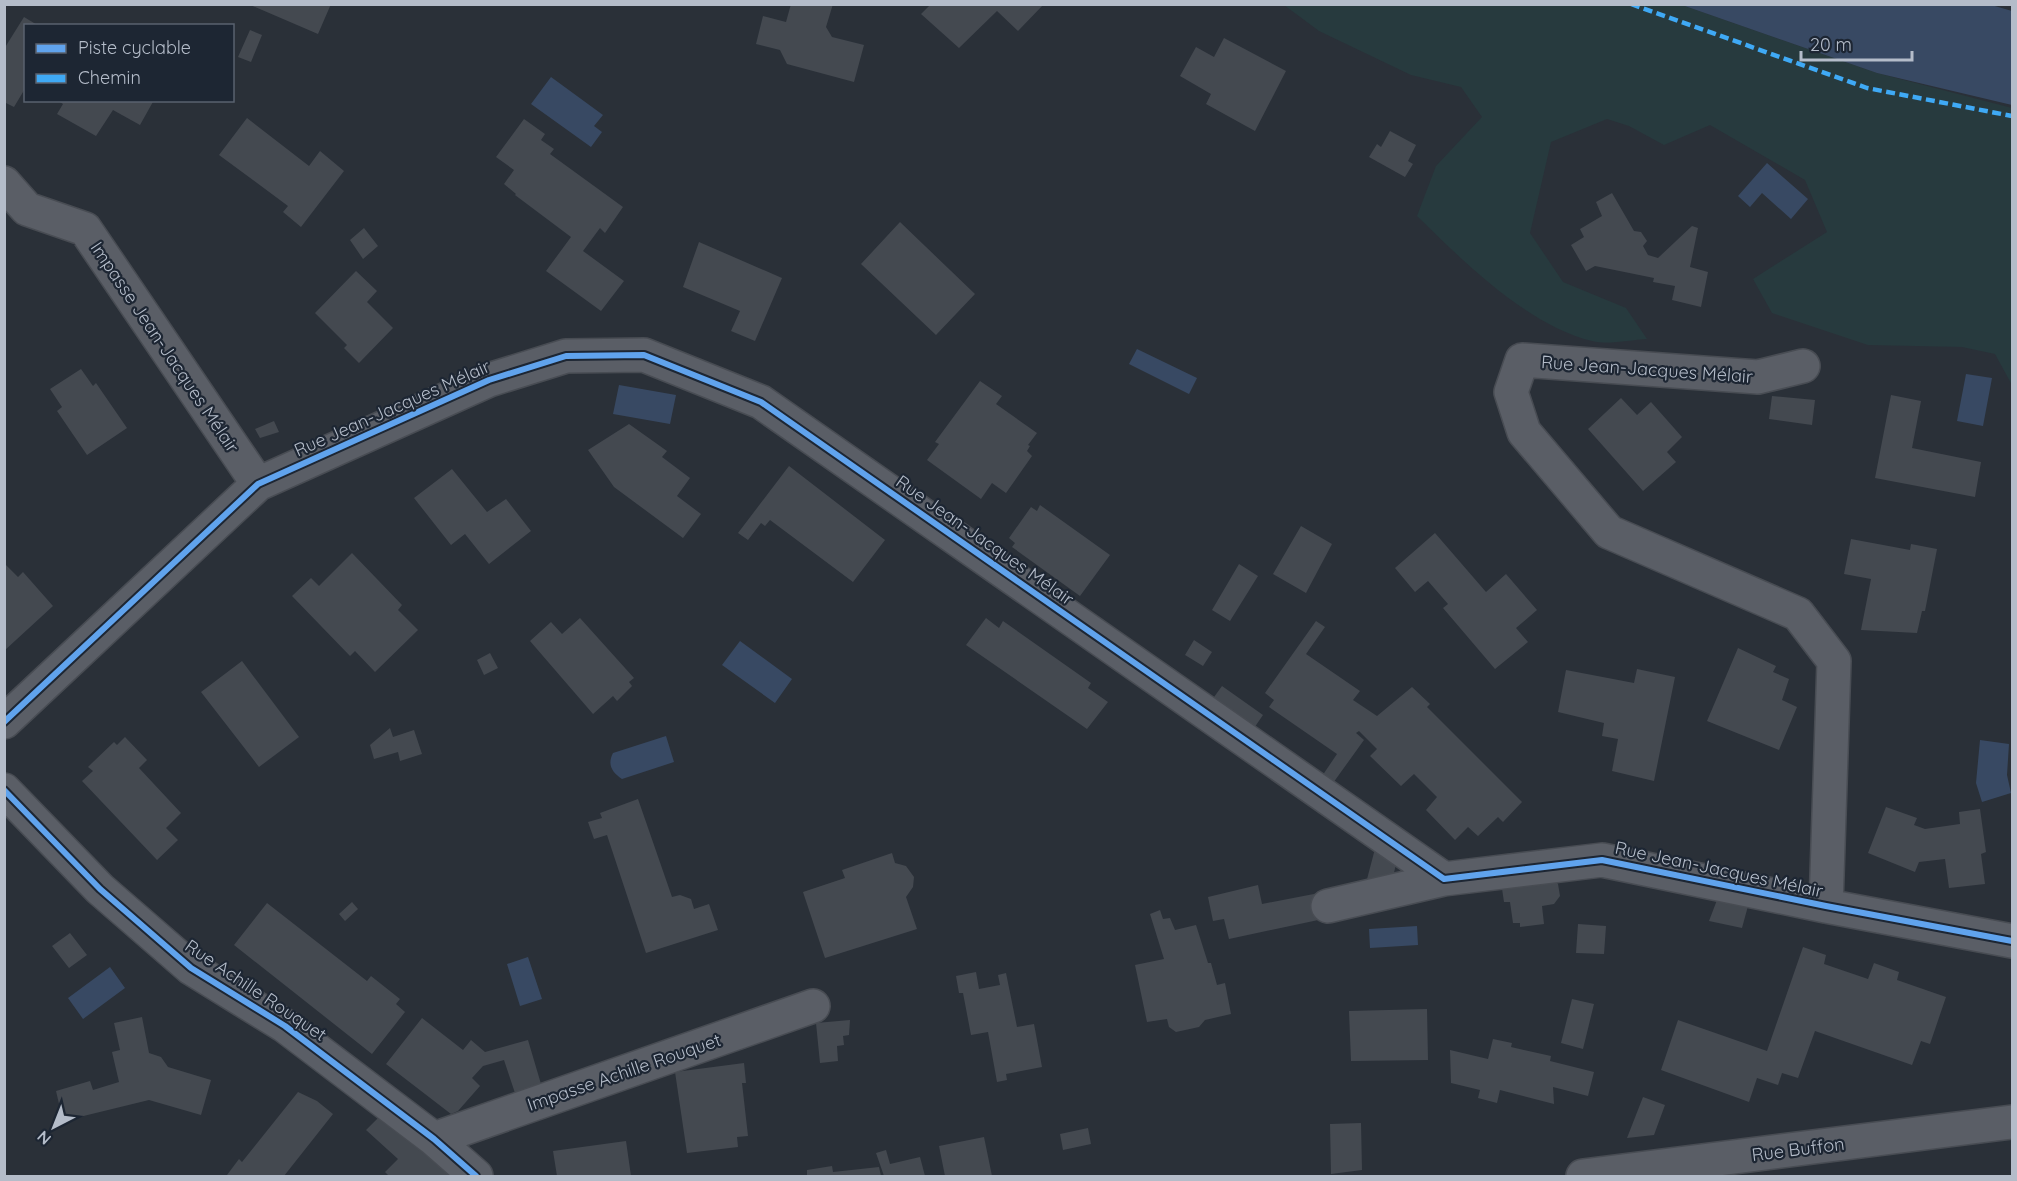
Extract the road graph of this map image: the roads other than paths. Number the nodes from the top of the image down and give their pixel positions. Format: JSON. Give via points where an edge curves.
{"nodes":[{"id":1,"x":4,"y":183,"type":"edge"},
{"id":2,"x":1803,"y":366,"type":"dead end"},
{"id":3,"x":258,"y":484,"type":"junction"},
{"id":4,"x":4,"y":722,"type":"edge"},
{"id":5,"x":4,"y":790,"type":"edge"},
{"id":6,"x":1444,"y":879,"type":"junction"},
{"id":7,"x":1328,"y":906,"type":"dead end"},
{"id":8,"x":1826,"y":906,"type":"junction"},
{"id":9,"x":2013,"y":941,"type":"edge"},
{"id":10,"x":813,"y":1006,"type":"dead end"},
{"id":11,"x":2013,"y":1122,"type":"edge"},
{"id":12,"x":434,"y":1139,"type":"junction"},
{"id":13,"x":476,"y":1176,"type":"edge"},
{"id":14,"x":1583,"y":1176,"type":"edge"}],
"edges":[{"from":1,"to":3,"type":"street","name":"Impasse Jean-Jacques Mélair","via":[[27,209],[85,229]]},
{"from":2,"to":8,"type":"street","name":"Rue Jean-Jacques Mélair","via":[[1758,377],[1522,360],[1511,392],[1524,432],[1609,532],[1798,614],[1834,661]]},
{"from":3,"to":4,"type":"street","name":"Rue Jean-Jacques Mélair"},
{"from":3,"to":6,"type":"street","name":"Rue Jean-Jacques Mélair","via":[[489,380],[566,356],[644,356],[761,402]]},
{"from":5,"to":12,"type":"street","name":"Rue Achille Rouquet","via":[[100,889],[191,968],[285,1026]]},
{"from":6,"to":7,"type":"street","name":"Rue Jean-Jacques Mélair"},
{"from":6,"to":8,"type":"street","name":"Rue Jean-Jacques Mélair","via":[[1602,860]]},
{"from":8,"to":9,"type":"street","name":"Rue Jean-Jacques Mélair"},
{"from":10,"to":12,"type":"street","name":"Impasse Achille Rouquet"},
{"from":11,"to":14,"type":"street","name":"Rue Buffon"},
{"from":12,"to":13,"type":"street","name":"Rue Achille Rouquet"}]}
